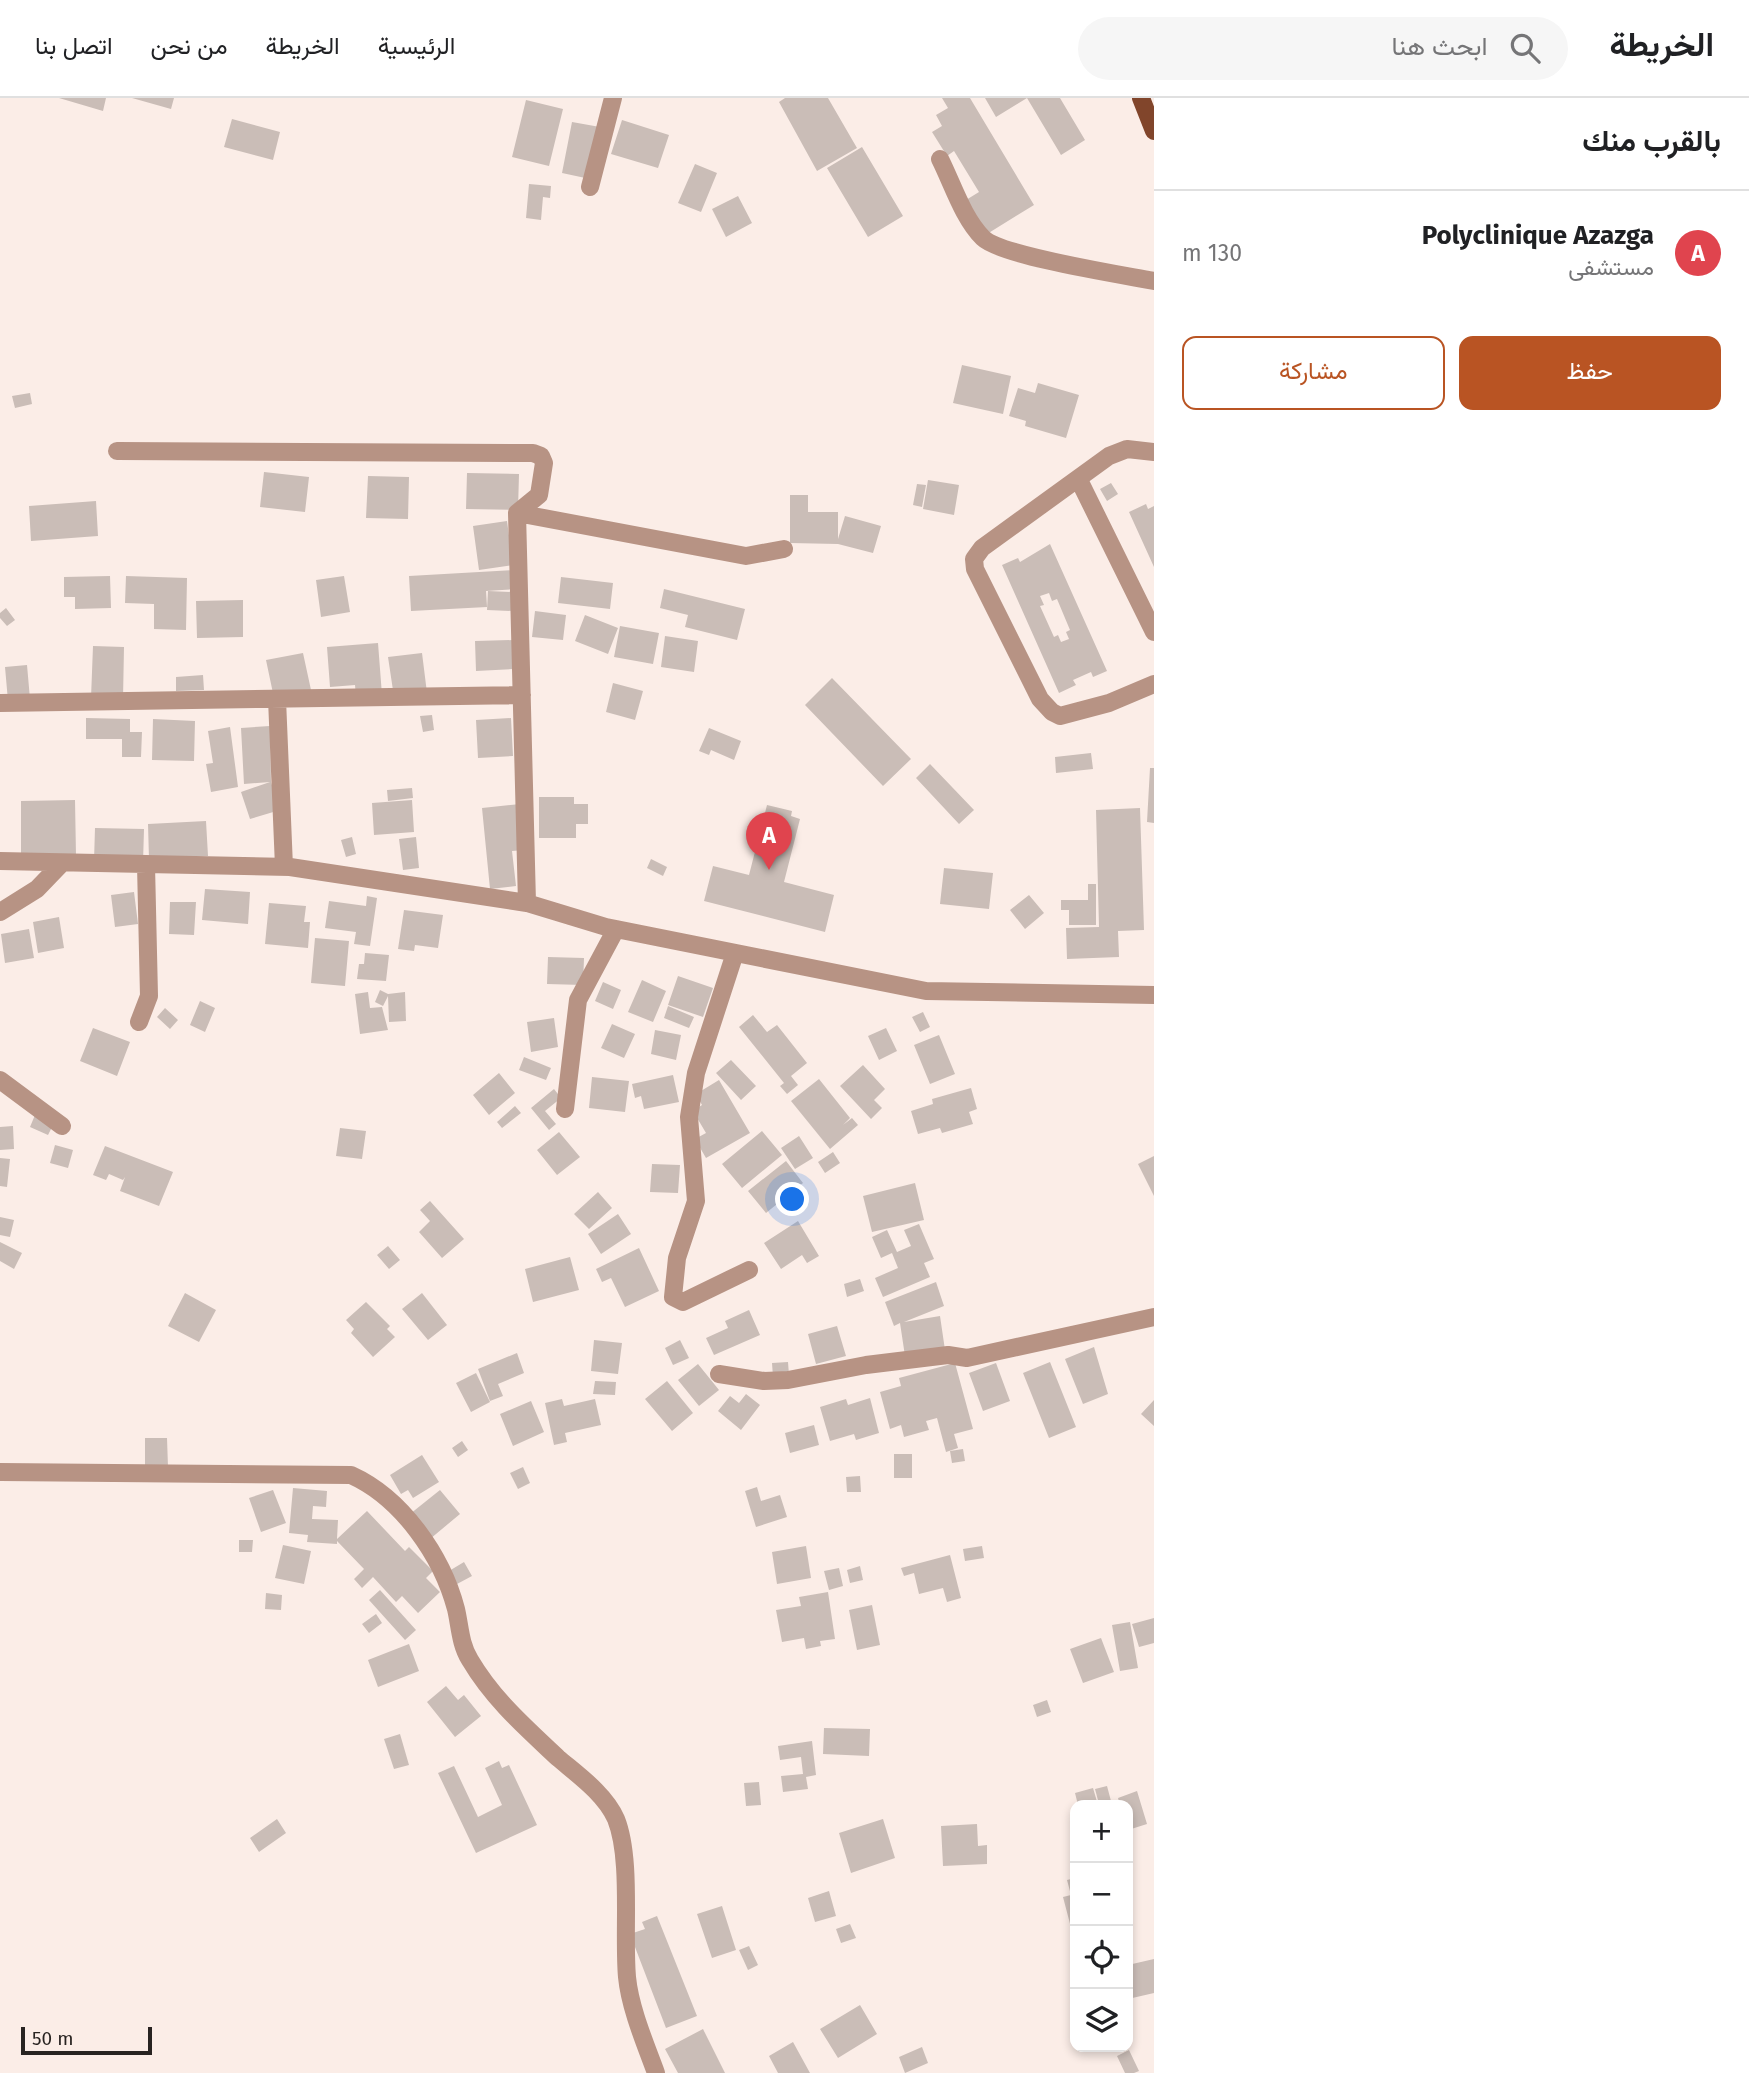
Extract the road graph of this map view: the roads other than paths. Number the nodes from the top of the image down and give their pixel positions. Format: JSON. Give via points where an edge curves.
{"nodes":[{"id":1,"x":612,"y":98,"type":"edge"},
{"id":2,"x":1140,"y":98,"type":"edge"},
{"id":3,"x":1154,"y":131,"type":"edge"},
{"id":4,"x":940,"y":159,"type":"dead end"},
{"id":5,"x":590,"y":187,"type":"dead end"},
{"id":6,"x":1154,"y":281,"type":"edge"},
{"id":7,"x":117,"y":451,"type":"dead end"},
{"id":8,"x":1154,"y":452,"type":"edge"},
{"id":9,"x":1079,"y":480,"type":"junction"},
{"id":10,"x":517,"y":513,"type":"junction"},
{"id":11,"x":784,"y":549,"type":"dead end"},
{"id":12,"x":1154,"y":632,"type":"edge"},
{"id":13,"x":1154,"y":684,"type":"edge"},
{"id":14,"x":522,"y":695,"type":"junction"},
{"id":15,"x":277,"y":699,"type":"junction"},
{"id":16,"x":0,"y":703,"type":"edge"},
{"id":17,"x":0,"y":861,"type":"edge"},
{"id":18,"x":62,"y":863,"type":"junction"},
{"id":19,"x":146,"y":864,"type":"junction"},
{"id":20,"x":284,"y":867,"type":"junction"},
{"id":21,"x":527,"y":903,"type":"junction"},
{"id":22,"x":0,"y":912,"type":"edge"},
{"id":23,"x":616,"y":929,"type":"junction"},
{"id":24,"x":735,"y":953,"type":"junction"},
{"id":25,"x":1154,"y":995,"type":"edge"},
{"id":26,"x":139,"y":1022,"type":"dead end"},
{"id":27,"x":0,"y":1080,"type":"edge"},
{"id":28,"x":565,"y":1109,"type":"dead end"},
{"id":29,"x":62,"y":1126,"type":"dead end"},
{"id":30,"x":749,"y":1270,"type":"dead end"},
{"id":31,"x":1154,"y":1317,"type":"edge"},
{"id":32,"x":719,"y":1374,"type":"dead end"},
{"id":33,"x":0,"y":1472,"type":"edge"},
{"id":34,"x":656,"y":2073,"type":"edge"}],
"edges":[{"from":1,"to":5,"type":"street"},
{"from":2,"to":3,"type":"main road"},
{"from":4,"to":6,"type":"street","via":[[972,226],[986,241]]},
{"from":7,"to":10,"type":"street","via":[[533,453],[544,463],[539,495]]},
{"from":8,"to":9,"type":"street","via":[[1127,449],[1109,456]]},
{"from":9,"to":12,"type":"street"},
{"from":9,"to":13,"type":"street","via":[[982,548],[974,559],[975,569],[1040,699],[1052,712],[1060,716],[1108,703]]},
{"from":10,"to":11,"type":"street","via":[[746,556]]},
{"from":10,"to":14,"type":"street"},
{"from":14,"to":15,"type":"street"},
{"from":14,"to":21,"type":"street"},
{"from":15,"to":16,"type":"street"},
{"from":15,"to":20,"type":"street"},
{"from":17,"to":18,"type":"street"},
{"from":18,"to":19,"type":"street"},
{"from":18,"to":22,"type":"street","via":[[37,889]]},
{"from":19,"to":20,"type":"street"},
{"from":19,"to":26,"type":"street","via":[[149,996]]},
{"from":20,"to":21,"type":"street"},
{"from":21,"to":23,"type":"street"},
{"from":23,"to":24,"type":"street"},
{"from":23,"to":28,"type":"street","via":[[578,1000]]},
{"from":24,"to":25,"type":"street","via":[[926,991]]},
{"from":24,"to":30,"type":"street","via":[[696,1073],[689,1117],[696,1201],[677,1258],[673,1297],[683,1302]]},
{"from":27,"to":29,"type":"street"},
{"from":31,"to":32,"type":"street","via":[[967,1358],[948,1355],[866,1365],[788,1380]]},
{"from":33,"to":34,"type":"street","via":[[351,1475],[370,1483],[391,1502],[417,1530],[446,1583],[468,1658],[489,1689],[599,1794],[615,1817],[622,1850],[629,1992]]}]}
